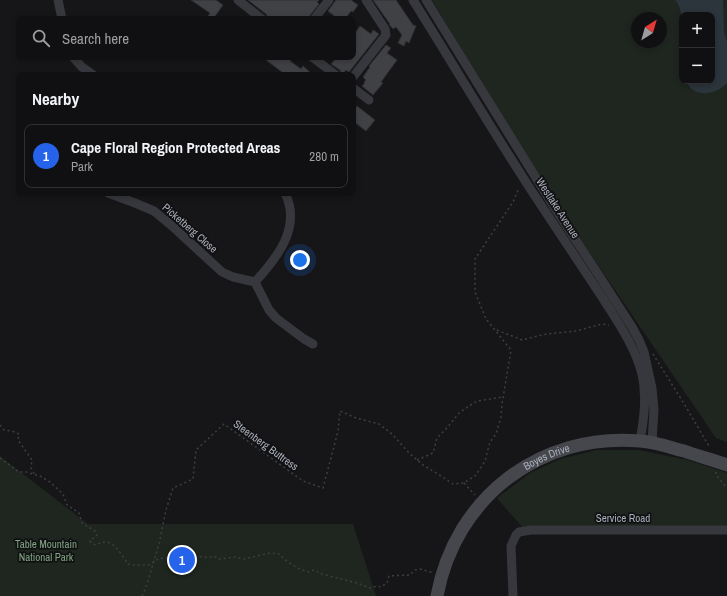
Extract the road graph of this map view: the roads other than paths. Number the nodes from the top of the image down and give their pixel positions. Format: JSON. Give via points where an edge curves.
{"nodes":[{"id":1,"x":58,"y":0,"type":"edge"},
{"id":2,"x":238,"y":0,"type":"edge"},
{"id":3,"x":329,"y":0,"type":"edge"},
{"id":4,"x":366,"y":0,"type":"edge"},
{"id":5,"x":413,"y":0,"type":"edge"},
{"id":6,"x":426,"y":0,"type":"edge"},
{"id":7,"x":61,"y":16,"type":"edge"},
{"id":8,"x":258,"y":16,"type":"edge"},
{"id":9,"x":316,"y":16,"type":"edge"},
{"id":10,"x":76,"y":60,"type":"edge"},
{"id":11,"x":316,"y":60,"type":"edge"},
{"id":12,"x":89,"y":72,"type":"edge"},
{"id":13,"x":332,"y":72,"type":"edge"},
{"id":14,"x":356,"y":73,"type":"edge"},
{"id":15,"x":356,"y":90,"type":"edge"},
{"id":16,"x":369,"y":100,"type":"dead end"},
{"id":17,"x":116,"y":196,"type":"edge"},
{"id":18,"x":286,"y":196,"type":"edge"},
{"id":19,"x":255,"y":282,"type":"junction"},
{"id":20,"x":313,"y":344,"type":"dead end"},
{"id":21,"x":646,"y":441,"type":"junction"},
{"id":22,"x":721,"y":467,"type":"edge"},
{"id":23,"x":727,"y":530,"type":"edge"},
{"id":24,"x":437,"y":596,"type":"edge"},
{"id":25,"x":513,"y":596,"type":"edge"}],
"edges":[{"from":1,"to":7,"type":"street"},
{"from":2,"to":8,"type":"street"},
{"from":3,"to":9,"type":"street"},
{"from":4,"to":14,"type":"street","via":[[385,29],[386,35]]},
{"from":5,"to":21,"type":"street","name":"Westlake Avenue","via":[[630,342],[642,375]]},
{"from":6,"to":21,"type":"street","name":"Westlake Avenue","via":[[639,340],[652,388],[654,410]]},
{"from":10,"to":12,"type":"street"},
{"from":11,"to":13,"type":"street"},
{"from":15,"to":16,"type":"street"},
{"from":17,"to":19,"type":"street","name":"Picketberg Close","via":[[154,211],[222,272],[233,278]]},
{"from":18,"to":19,"type":"street","via":[[291,220],[288,234],[281,250]]},
{"from":19,"to":20,"type":"street","via":[[269,310],[276,318]]},
{"from":21,"to":22,"type":"main road","name":"Boyes Drive"},
{"from":21,"to":24,"type":"main road","name":"Boyes Drive","via":[[608,440],[575,445],[544,456],[502,482],[468,518],[446,562]]},
{"from":23,"to":25,"type":"street","name":"Service Road","via":[[519,532],[511,546]]}]}
